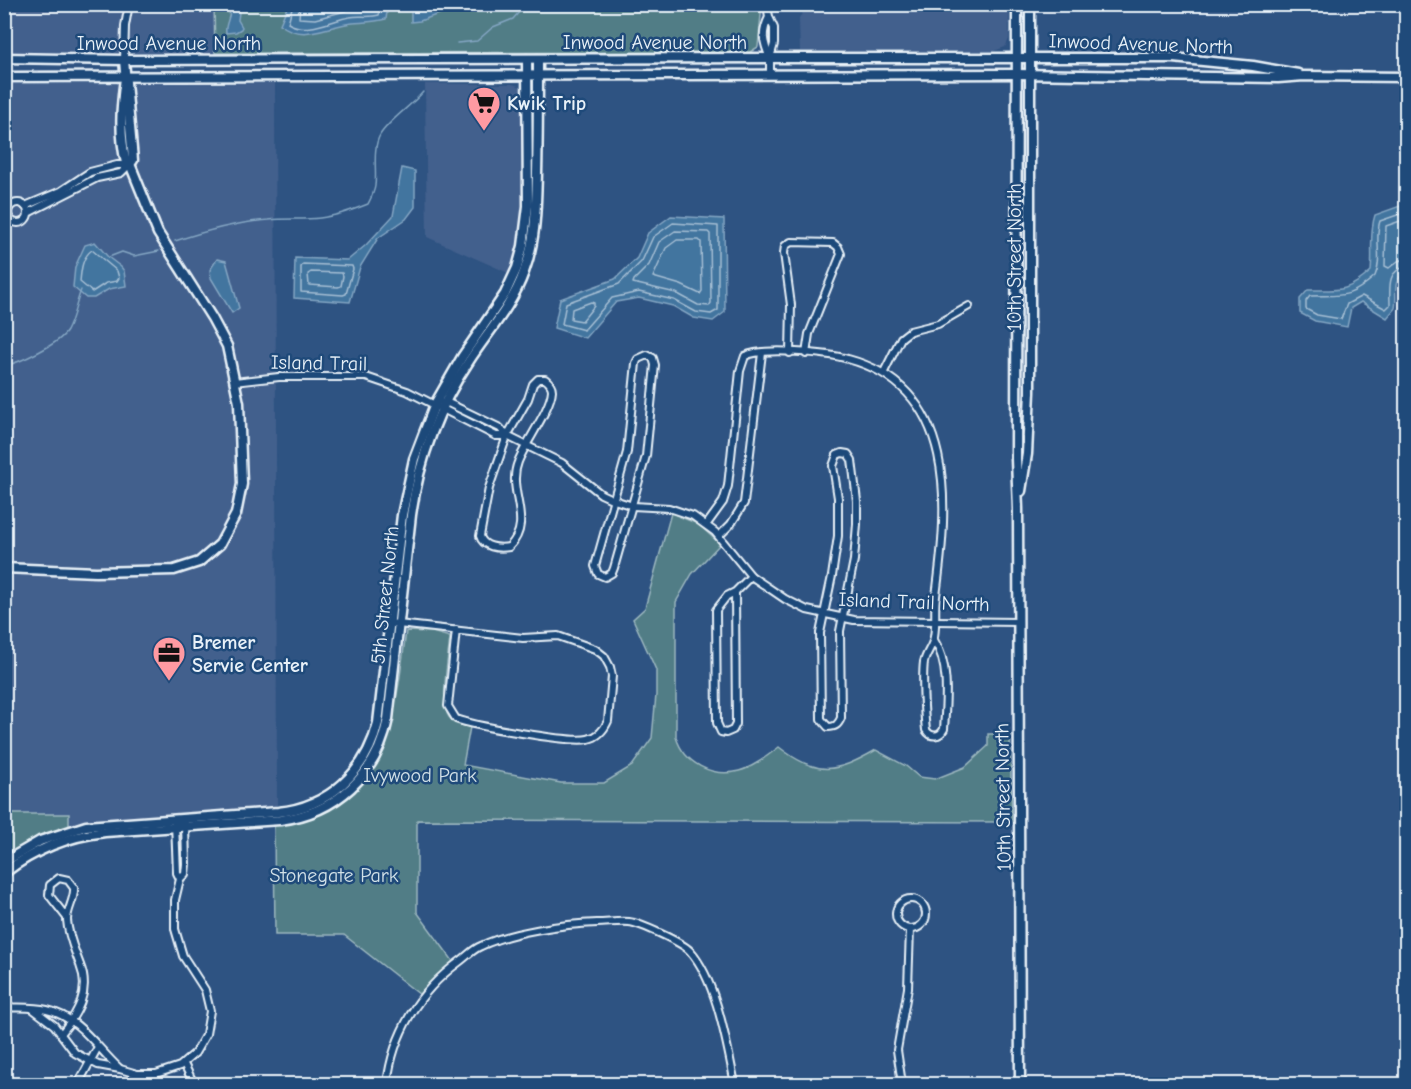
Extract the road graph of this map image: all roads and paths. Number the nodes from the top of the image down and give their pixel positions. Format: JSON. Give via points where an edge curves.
{"nodes":[{"id":1,"x":129,"y":4,"type":"edge"},
{"id":2,"x":767,"y":4,"type":"edge"},
{"id":3,"x":1017,"y":4,"type":"edge"},
{"id":4,"x":1030,"y":4,"type":"edge"},
{"id":5,"x":769,"y":17,"type":"junction"},
{"id":6,"x":4,"y":58,"type":"edge"},
{"id":7,"x":527,"y":58,"type":"junction"},
{"id":8,"x":538,"y":58,"type":"junction"},
{"id":9,"x":770,"y":58,"type":"junction"},
{"id":10,"x":1017,"y":58,"type":"junction"},
{"id":11,"x":1030,"y":58,"type":"junction"},
{"id":12,"x":124,"y":60,"type":"junction"},
{"id":13,"x":1017,"y":74,"type":"junction"},
{"id":14,"x":771,"y":75,"type":"junction"},
{"id":15,"x":1030,"y":75,"type":"junction"},
{"id":16,"x":1304,"y":76,"type":"junction"},
{"id":17,"x":4,"y":77,"type":"edge"},
{"id":18,"x":527,"y":77,"type":"junction"},
{"id":19,"x":538,"y":77,"type":"junction"},
{"id":20,"x":1407,"y":77,"type":"edge"},
{"id":21,"x":125,"y":78,"type":"junction"},
{"id":22,"x":130,"y":165,"type":"junction"},
{"id":23,"x":25,"y":206,"type":"junction"},
{"id":24,"x":28,"y":213,"type":"junction"},
{"id":25,"x":7,"y":217,"type":"edge"},
{"id":26,"x":969,"y":306,"type":"dead end"},
{"id":27,"x":762,"y":353,"type":"junction"},
{"id":28,"x":790,"y":353,"type":"junction"},
{"id":29,"x":806,"y":354,"type":"junction"},
{"id":30,"x":884,"y":372,"type":"junction"},
{"id":31,"x":234,"y":382,"type":"junction"},
{"id":32,"x":441,"y":405,"type":"junction"},
{"id":33,"x":507,"y":436,"type":"junction"},
{"id":34,"x":525,"y":445,"type":"junction"},
{"id":35,"x":614,"y":501,"type":"junction"},
{"id":36,"x":633,"y":506,"type":"junction"},
{"id":37,"x":1018,"y":509,"type":"junction"},
{"id":38,"x":707,"y":524,"type":"junction"},
{"id":39,"x":718,"y":536,"type":"junction"},
{"id":40,"x":4,"y":568,"type":"edge"},
{"id":41,"x":751,"y":576,"type":"junction"},
{"id":42,"x":735,"y":592,"type":"junction"},
{"id":43,"x":823,"y":615,"type":"junction"},
{"id":44,"x":842,"y":618,"type":"junction"},
{"id":45,"x":934,"y":622,"type":"junction"},
{"id":46,"x":1017,"y":622,"type":"junction"},
{"id":47,"x":390,"y":623,"type":"junction"},
{"id":48,"x":456,"y":630,"type":"junction"},
{"id":49,"x":934,"y":640,"type":"junction"},
{"id":50,"x":185,"y":822,"type":"junction"},
{"id":51,"x":175,"y":823,"type":"junction"},
{"id":52,"x":4,"y":862,"type":"edge"},
{"id":53,"x":4,"y":873,"type":"edge"},
{"id":54,"x":180,"y":879,"type":"junction"},
{"id":55,"x":67,"y":918,"type":"junction"},
{"id":56,"x":910,"y":929,"type":"junction"},
{"id":57,"x":5,"y":1006,"type":"edge"},
{"id":58,"x":33,"y":1009,"type":"junction"},
{"id":59,"x":71,"y":1021,"type":"junction"},
{"id":60,"x":61,"y":1034,"type":"junction"},
{"id":61,"x":98,"y":1047,"type":"junction"},
{"id":62,"x":90,"y":1062,"type":"junction"},
{"id":63,"x":184,"y":1064,"type":"junction"},
{"id":64,"x":120,"y":1069,"type":"junction"},
{"id":65,"x":78,"y":1084,"type":"edge"},
{"id":66,"x":194,"y":1084,"type":"edge"},
{"id":67,"x":387,"y":1084,"type":"edge"},
{"id":68,"x":735,"y":1084,"type":"edge"},
{"id":69,"x":902,"y":1084,"type":"edge"},
{"id":70,"x":1020,"y":1084,"type":"edge"}],
"edges":[{"from":1,"to":12,"type":"street","via":[[124,26]]},
{"from":2,"to":5,"type":"street"},
{"from":3,"to":10,"type":"main road","name":"10th Street North"},
{"from":4,"to":11,"type":"main road","name":"10th Street North"},
{"from":5,"to":9,"type":"street","via":[[774,28]]},
{"from":5,"to":9,"type":"street","via":[[763,28],[763,43]]},
{"from":6,"to":12,"type":"main road","name":"Inwood Avenue North"},
{"from":7,"to":8,"type":"main road","name":"Inwood Avenue North"},
{"from":7,"to":12,"type":"main road","name":"Inwood Avenue North"},
{"from":7,"to":18,"type":"main road","name":"5th Street North"},
{"from":8,"to":9,"type":"main road","name":"Inwood Avenue North"},
{"from":8,"to":19,"type":"main road","name":"5th Street North"},
{"from":9,"to":10,"type":"main road","name":"Inwood Avenue North"},
{"from":9,"to":14,"type":"street"},
{"from":10,"to":11,"type":"main road","name":"Inwood Avenue North"},
{"from":10,"to":13,"type":"main road","name":"10th Street North"},
{"from":11,"to":15,"type":"main road","name":"10th Street North"},
{"from":11,"to":16,"type":"main road","name":"Inwood Avenue North","via":[[1197,60],[1278,69]]},
{"from":12,"to":21,"type":"main road"},
{"from":13,"to":14,"type":"main road","name":"Inwood Avenue North"},
{"from":13,"to":15,"type":"main road","name":"Inwood Avenue North"},
{"from":13,"to":37,"type":"main road","name":"10th Street North"},
{"from":14,"to":19,"type":"main road","name":"Inwood Avenue North"},
{"from":15,"to":16,"type":"main road","name":"Inwood Avenue North"},
{"from":15,"to":37,"type":"main road","name":"10th Street North","via":[[1030,392],[1027,454]]},
{"from":16,"to":20,"type":"main road","name":"Inwood Avenue North"},
{"from":17,"to":21,"type":"main road","name":"Inwood Avenue North"},
{"from":18,"to":19,"type":"main road","name":"Inwood Avenue North"},
{"from":18,"to":21,"type":"main road","name":"Inwood Avenue North"},
{"from":18,"to":32,"type":"main road","name":"5th Street North","via":[[528,212],[521,254],[505,294],[462,357]]},
{"from":19,"to":32,"type":"main road","name":"5th Street North","via":[[537,209],[530,256],[513,297]]},
{"from":21,"to":22,"type":"main road","via":[[133,160]]},
{"from":22,"to":23,"type":"street","via":[[90,172],[61,191]]},
{"from":22,"to":24,"type":"street","via":[[122,173],[97,178]]},
{"from":22,"to":31,"type":"main road","via":[[163,241],[227,346]]},
{"from":23,"to":24,"type":"street"},
{"from":23,"to":25,"type":"street","via":[[13,205]]},
{"from":24,"to":25,"type":"street","via":[[21,222]]},
{"from":26,"to":30,"type":"street","via":[[944,321],[910,331],[901,338]]},
{"from":27,"to":28,"type":"street"},
{"from":27,"to":38,"type":"street","via":[[748,354],[742,361],[728,486],[723,502]]},
{"from":27,"to":39,"type":"street","via":[[744,503],[732,524]]},
{"from":28,"to":29,"type":"street"},
{"from":28,"to":29,"type":"street","via":[[791,305],[785,246],[791,242],[833,243],[841,254],[809,334]]},
{"from":29,"to":30,"type":"street","via":[[837,356]]},
{"from":30,"to":45,"type":"street","via":[[923,414],[939,453],[942,544]]},
{"from":31,"to":32,"type":"street","name":"Island Trail","via":[[279,377],[366,377]]},
{"from":31,"to":40,"type":"main road","via":[[239,403],[242,484],[236,514],[220,544],[199,562],[174,570]]},
{"from":32,"to":33,"type":"street","name":"Island Trail North","via":[[500,428]]},
{"from":32,"to":47,"type":"main road","name":"5th Street North","via":[[419,446],[407,487]]},
{"from":33,"to":34,"type":"street","name":"Island Trail North"},
{"from":33,"to":34,"type":"street","via":[[533,384],[545,379],[552,388],[550,399]]},
{"from":33,"to":34,"type":"street","via":[[482,518],[480,536],[488,545],[509,547],[521,524],[514,474]]},
{"from":34,"to":35,"type":"street","name":"Island Trail North","via":[[562,463]]},
{"from":35,"to":36,"type":"street","name":"Island Trail North"},
{"from":35,"to":36,"type":"street","via":[[595,566],[601,576],[609,576],[615,568]]},
{"from":35,"to":36,"type":"street","via":[[628,447],[636,363],[647,355],[655,364],[648,440]]},
{"from":36,"to":38,"type":"street","name":"Island Trail North","via":[[669,508]]},
{"from":37,"to":46,"type":"main road","name":"10th Street North"},
{"from":38,"to":39,"type":"street","name":"Island Trail North"},
{"from":39,"to":41,"type":"street","name":"Island Trail North"},
{"from":41,"to":42,"type":"street"},
{"from":41,"to":43,"type":"street","name":"Island Trail North","via":[[785,599]]},
{"from":42,"to":42,"type":"street","via":[[718,606],[716,614],[717,723],[721,732],[726,733],[736,724]]},
{"from":43,"to":44,"type":"street","name":"Island Trail North"},
{"from":43,"to":44,"type":"street","via":[[821,719],[833,727],[841,718]]},
{"from":43,"to":44,"type":"street","via":[[838,536],[833,466],[842,453],[852,460],[857,524]]},
{"from":44,"to":45,"type":"street","name":"Island Trail North"},
{"from":45,"to":46,"type":"street","name":"Island Trail North"},
{"from":45,"to":49,"type":"street"},
{"from":46,"to":70,"type":"main road","name":"10th Street North"},
{"from":47,"to":48,"type":"street"},
{"from":47,"to":50,"type":"main road","name":"5th Street North","via":[[376,733],[363,761],[346,782],[324,798],[294,809]]},
{"from":48,"to":48,"type":"street","via":[[523,638],[558,636],[595,649],[604,656],[612,676],[605,728],[591,739],[569,740],[456,719],[448,706]]},
{"from":49,"to":49,"type":"street","via":[[924,662],[925,715],[926,730],[936,736],[944,729],[944,668]]},
{"from":50,"to":51,"type":"main road","name":"5th Street North"},
{"from":50,"to":54,"type":"street","via":[[186,864]]},
{"from":51,"to":52,"type":"main road","name":"5th Street North","via":[[106,823],[76,828],[40,841]]},
{"from":51,"to":53,"type":"main road","name":"5th Street North","via":[[77,837],[42,849]]},
{"from":51,"to":54,"type":"street"},
{"from":54,"to":63,"type":"street","via":[[174,907],[175,933],[183,956],[203,986],[210,1011],[201,1044]]},
{"from":55,"to":55,"type":"street","via":[[74,888],[69,881],[59,878],[48,893]]},
{"from":55,"to":59,"type":"street","via":[[84,986]]},
{"from":56,"to":56,"type":"street","via":[[923,924],[926,914],[915,899],[898,906],[896,915],[898,923]]},
{"from":56,"to":69,"type":"street","via":[[908,988],[897,1050]]},
{"from":57,"to":58,"type":"street"},
{"from":58,"to":59,"type":"street"},
{"from":58,"to":60,"type":"street"},
{"from":59,"to":60,"type":"street"},
{"from":59,"to":61,"type":"street"},
{"from":60,"to":62,"type":"street","via":[[75,1053]]},
{"from":61,"to":62,"type":"street"},
{"from":61,"to":64,"type":"street"},
{"from":62,"to":64,"type":"street"},
{"from":62,"to":65,"type":"street"},
{"from":63,"to":64,"type":"street","via":[[150,1075]]},
{"from":63,"to":66,"type":"street"},
{"from":67,"to":68,"type":"street","via":[[399,1038],[413,1008],[443,974],[480,946],[513,935],[579,923],[630,922],[690,950],[708,982],[724,1030]]}]}
